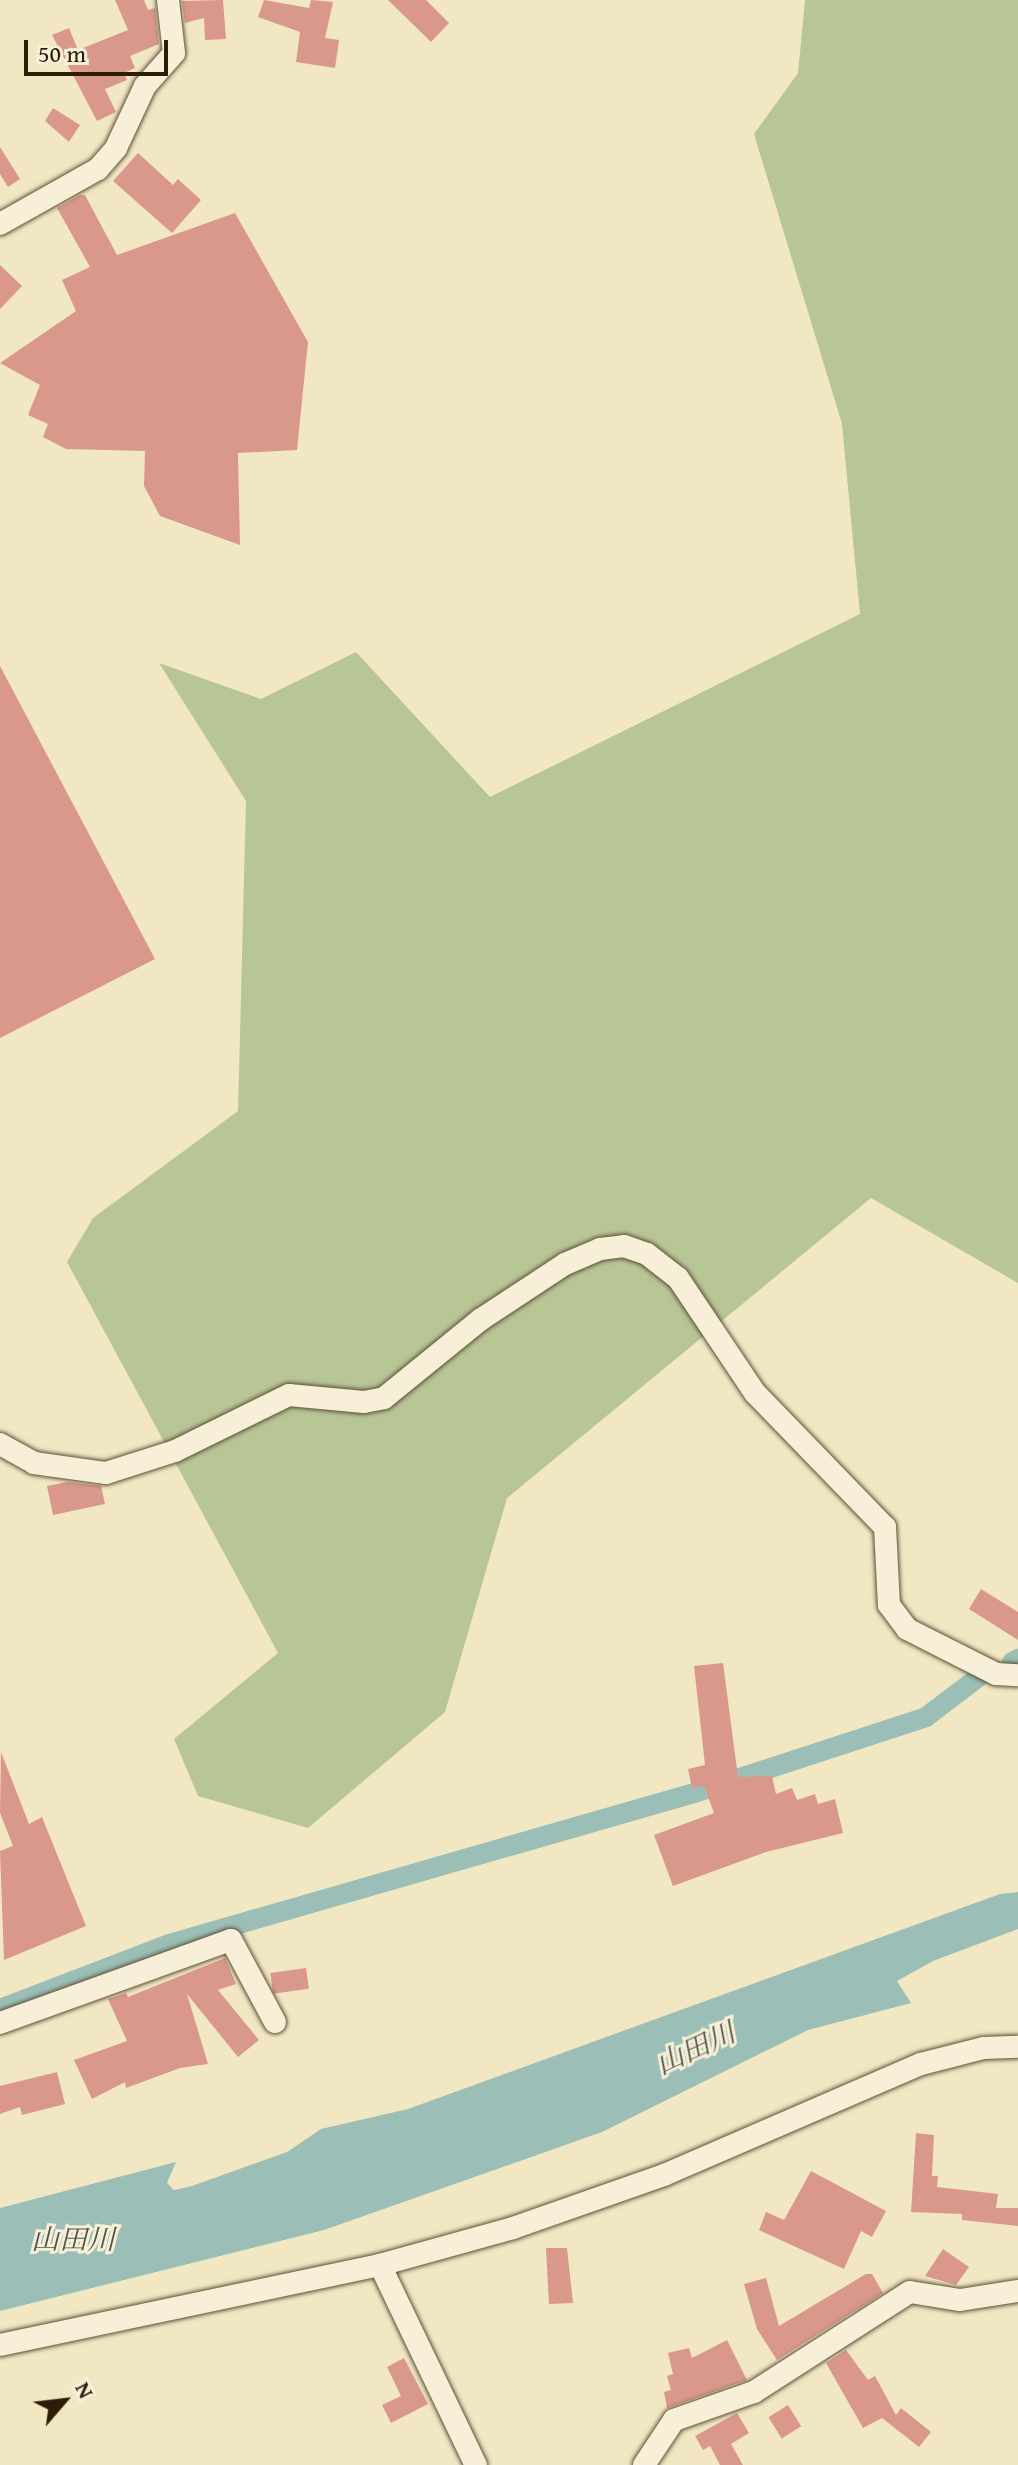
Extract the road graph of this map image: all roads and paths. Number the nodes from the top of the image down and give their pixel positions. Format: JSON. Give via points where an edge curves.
{"nodes":[{"id":1,"x":168,"y":0,"type":"edge"},
{"id":2,"x":0,"y":224,"type":"edge"},
{"id":3,"x":0,"y":1444,"type":"edge"},
{"id":4,"x":1018,"y":1675,"type":"edge"},
{"id":5,"x":275,"y":2022,"type":"dead end"},
{"id":6,"x":0,"y":2023,"type":"edge"},
{"id":7,"x":1018,"y":2047,"type":"edge"},
{"id":8,"x":380,"y":2265,"type":"junction"},
{"id":9,"x":1018,"y":2291,"type":"edge"},
{"id":10,"x":0,"y":2345,"type":"edge"},
{"id":11,"x":476,"y":2465,"type":"edge"},
{"id":12,"x":644,"y":2465,"type":"edge"}],
"edges":[{"from":1,"to":2,"type":"street","via":[[174,53],[145,86],[116,148],[98,169],[36,199]]},
{"from":3,"to":4,"type":"street","via":[[34,1463],[106,1473],[175,1451],[289,1395],[364,1402],[384,1398],[480,1320],[565,1264],[600,1249],[624,1246],[647,1254],[678,1278],[755,1393],[885,1527],[889,1605],[907,1629],[996,1674]]},
{"from":5,"to":6,"type":"street","via":[[231,1940]]},
{"from":7,"to":8,"type":"street","via":[[984,2048],[921,2064],[664,2175],[513,2228]]},
{"from":8,"to":10,"type":"street"},
{"from":8,"to":11,"type":"street"},
{"from":9,"to":12,"type":"street","via":[[960,2300],[910,2292],[754,2392],[674,2420]]}]}
